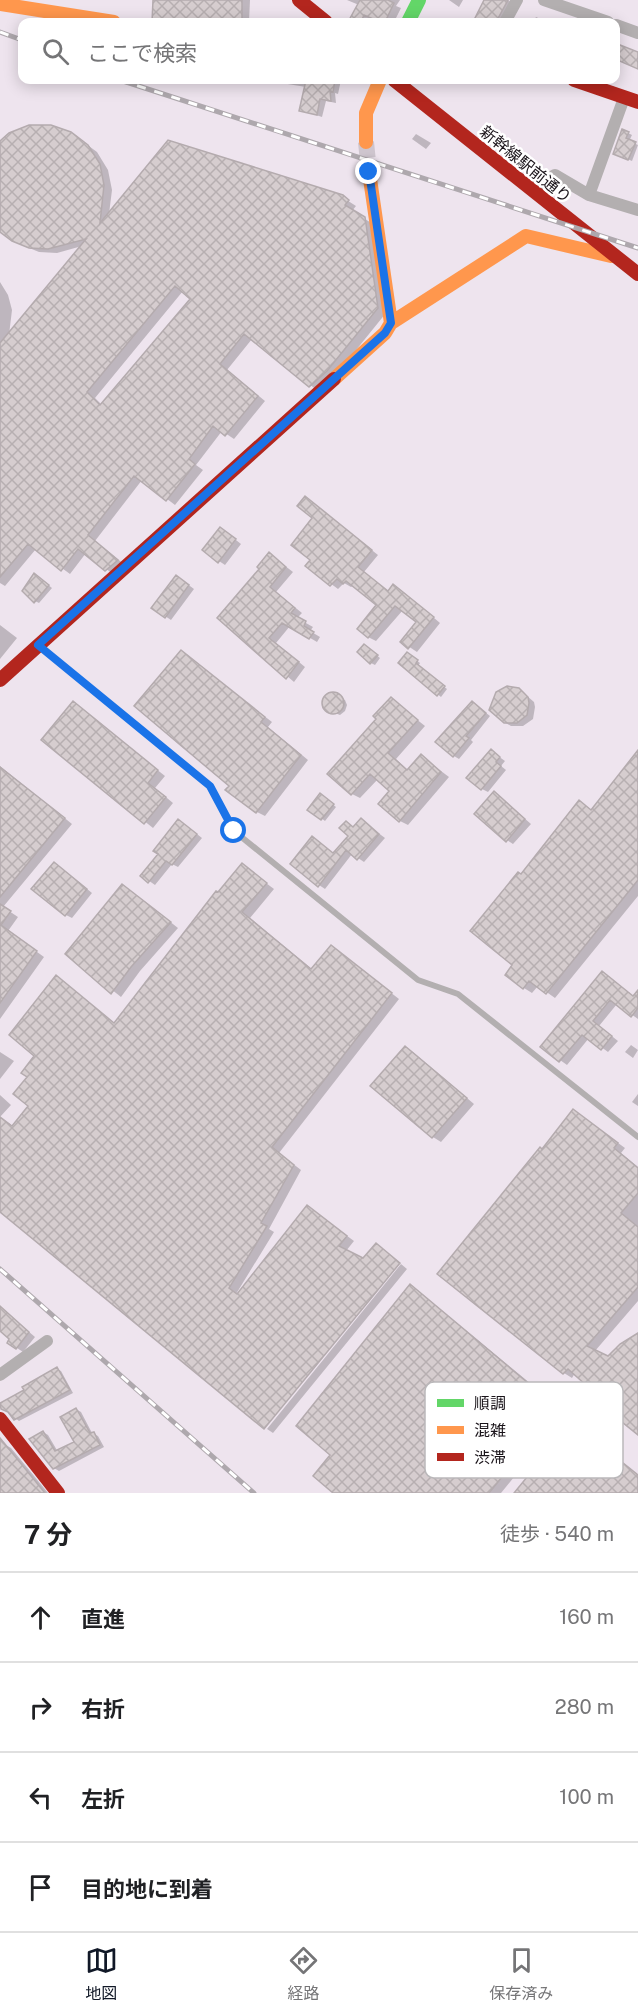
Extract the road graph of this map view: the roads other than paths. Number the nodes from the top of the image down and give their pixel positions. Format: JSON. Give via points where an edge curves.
{"nodes":[{"id":1,"x":299,"y":0,"type":"edge"},
{"id":2,"x":419,"y":0,"type":"edge"},
{"id":3,"x":517,"y":0,"type":"edge"},
{"id":4,"x":544,"y":0,"type":"edge"},
{"id":5,"x":0,"y":4,"type":"edge"},
{"id":6,"x":89,"y":18,"type":"edge"},
{"id":7,"x":321,"y":18,"type":"edge"},
{"id":8,"x":410,"y":18,"type":"edge"},
{"id":9,"x":507,"y":18,"type":"edge"},
{"id":10,"x":596,"y":18,"type":"edge"},
{"id":11,"x":620,"y":27,"type":"edge"},
{"id":12,"x":638,"y":33,"type":"edge"},
{"id":13,"x":378,"y":84,"type":"edge"},
{"id":14,"x":399,"y":84,"type":"edge"},
{"id":15,"x":584,"y":84,"type":"edge"},
{"id":16,"x":624,"y":98,"type":"junction"},
{"id":17,"x":638,"y":102,"type":"edge"},
{"id":18,"x":366,"y":142,"type":"tunnel mouth"},
{"id":19,"x":369,"y":172,"type":"tunnel mouth"},
{"id":20,"x":532,"y":189,"type":"junction"},
{"id":21,"x":590,"y":195,"type":"junction"},
{"id":22,"x":638,"y":210,"type":"edge"},
{"id":23,"x":618,"y":258,"type":"junction"},
{"id":24,"x":638,"y":274,"type":"edge"},
{"id":25,"x":391,"y":323,"type":"junction"},
{"id":26,"x":38,"y":645,"type":"junction"},
{"id":27,"x":0,"y":680,"type":"edge"},
{"id":28,"x":638,"y":1137,"type":"edge"},
{"id":29,"x":47,"y":1341,"type":"dead end"},
{"id":30,"x":0,"y":1374,"type":"edge"},
{"id":31,"x":0,"y":1419,"type":"edge"},
{"id":32,"x":58,"y":1493,"type":"edge"}],
"edges":[{"from":1,"to":7,"type":"street"},
{"from":2,"to":8,"type":"street"},
{"from":3,"to":9,"type":"street"},
{"from":4,"to":10,"type":"street"},
{"from":5,"to":6,"type":"street"},
{"from":11,"to":12,"type":"street"},
{"from":13,"to":18,"type":"street","via":[[366,113]]},
{"from":14,"to":20,"type":"street","name":"新幹線駅前通り"},
{"from":15,"to":16,"type":"street"},
{"from":16,"to":17,"type":"street"},
{"from":16,"to":21,"type":"street"},
{"from":19,"to":25,"type":"street"},
{"from":20,"to":21,"type":"street","via":[[555,175]]},
{"from":20,"to":23,"type":"street","name":"新幹線駅前通り"},
{"from":21,"to":22,"type":"street"},
{"from":23,"to":24,"type":"street","name":"新幹線駅前通り"},
{"from":23,"to":25,"type":"street","via":[[526,236]]},
{"from":25,"to":26,"type":"street","via":[[385,333]]},
{"from":26,"to":27,"type":"street"},
{"from":26,"to":28,"type":"lane","via":[[210,786],[234,831],[252,846],[418,980],[458,994]]},
{"from":29,"to":30,"type":"street"},
{"from":31,"to":32,"type":"street"}]}
